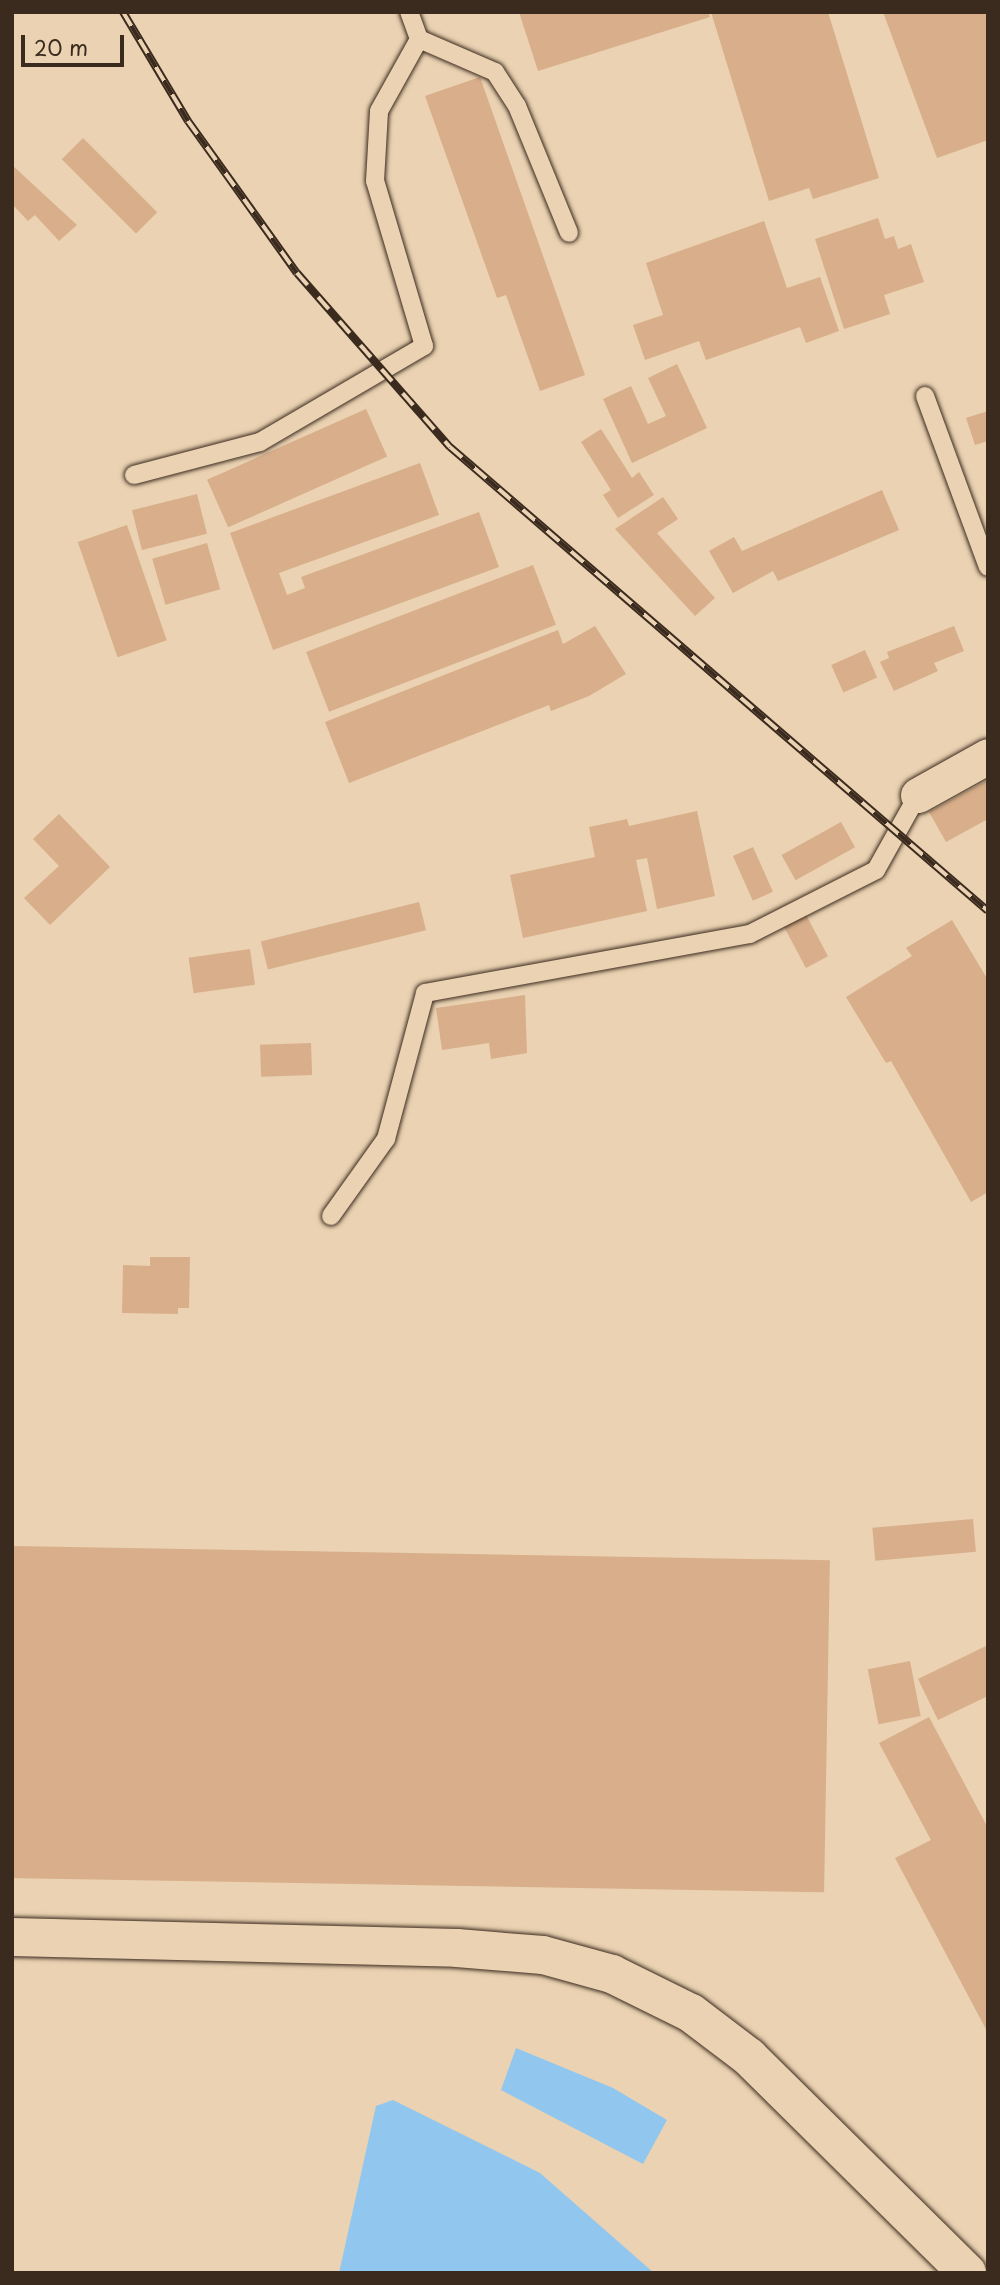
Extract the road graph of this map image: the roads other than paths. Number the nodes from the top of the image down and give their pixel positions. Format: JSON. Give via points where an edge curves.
{"nodes":[{"id":1,"x":409,"y":12,"type":"edge"},
{"id":2,"x":419,"y":39,"type":"junction"},
{"id":3,"x":569,"y":233,"type":"dead end"},
{"id":4,"x":925,"y":396,"type":"dead end"},
{"id":5,"x":134,"y":475,"type":"dead end"},
{"id":6,"x":988,"y":567,"type":"edge"},
{"id":7,"x":988,"y":756,"type":"edge"},
{"id":8,"x":918,"y":794,"type":"joint"},
{"id":9,"x":331,"y":1216,"type":"dead end"},
{"id":10,"x":12,"y":1937,"type":"edge"},
{"id":11,"x":967,"y":2273,"type":"edge"}],
"edges":[{"from":1,"to":2,"type":"lane"},
{"from":2,"to":3,"type":"lane","via":[[495,72],[517,106]]},
{"from":2,"to":5,"type":"lane","via":[[379,111],[375,181],[424,346],[260,442]]},
{"from":4,"to":6,"type":"lane"},
{"from":7,"to":8,"type":"street"},
{"from":8,"to":9,"type":"lane","via":[[876,870],[750,934],[425,993],[386,1139]]},
{"from":10,"to":11,"type":"street","via":[[457,1948],[543,1955],[612,1973],[691,2013],[749,2057]]}]}
